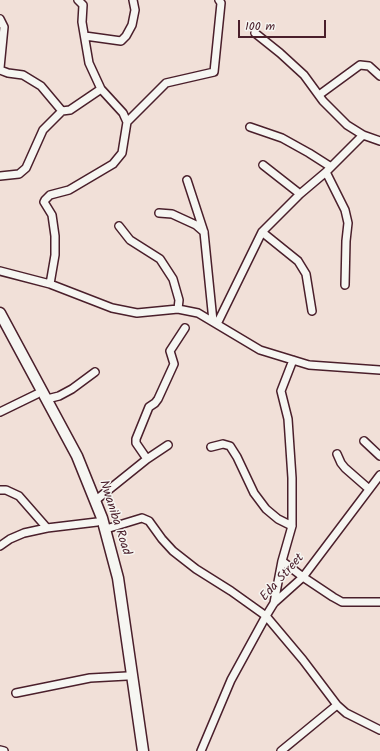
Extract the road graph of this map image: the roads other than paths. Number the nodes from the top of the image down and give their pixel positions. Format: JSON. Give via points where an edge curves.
{"nodes":[{"id":1,"x":78,"y":0,"type":"edge"},
{"id":2,"x":133,"y":0,"type":"edge"},
{"id":3,"x":219,"y":0,"type":"edge"},
{"id":4,"x":0,"y":19,"type":"edge"},
{"id":5,"x":255,"y":33,"type":"dead end"},
{"id":6,"x":85,"y":36,"type":"junction"},
{"id":7,"x":0,"y":69,"type":"edge"},
{"id":8,"x":380,"y":76,"type":"edge"},
{"id":9,"x":101,"y":89,"type":"junction"},
{"id":10,"x":319,"y":95,"type":"junction"},
{"id":11,"x":62,"y":111,"type":"junction"},
{"id":12,"x":127,"y":122,"type":"junction"},
{"id":13,"x":250,"y":127,"type":"dead end"},
{"id":14,"x":363,"y":136,"type":"junction"},
{"id":15,"x":380,"y":141,"type":"edge"},
{"id":16,"x":264,"y":165,"type":"dead end"},
{"id":17,"x":328,"y":170,"type":"junction"},
{"id":18,"x":0,"y":176,"type":"edge"},
{"id":19,"x":187,"y":180,"type":"dead end"},
{"id":20,"x":300,"y":194,"type":"junction"},
{"id":21,"x":159,"y":213,"type":"dead end"},
{"id":22,"x":119,"y":226,"type":"dead end"},
{"id":23,"x":204,"y":232,"type":"junction"},
{"id":24,"x":262,"y":232,"type":"junction"},
{"id":25,"x":0,"y":271,"type":"edge"},
{"id":26,"x":50,"y":284,"type":"junction"},
{"id":27,"x":345,"y":285,"type":"dead end"},
{"id":28,"x":178,"y":310,"type":"junction"},
{"id":29,"x":312,"y":311,"type":"dead end"},
{"id":30,"x":0,"y":313,"type":"edge"},
{"id":31,"x":215,"y":323,"type":"junction"},
{"id":32,"x":0,"y":327,"type":"edge"},
{"id":33,"x":185,"y":328,"type":"dead end"},
{"id":34,"x":293,"y":360,"type":"junction"},
{"id":35,"x":380,"y":370,"type":"edge"},
{"id":36,"x":95,"y":372,"type":"dead end"},
{"id":37,"x":37,"y":394,"type":"junction"},
{"id":38,"x":47,"y":399,"type":"junction"},
{"id":39,"x":0,"y":412,"type":"edge"},
{"id":40,"x":364,"y":440,"type":"dead end"},
{"id":41,"x":168,"y":445,"type":"dead end"},
{"id":42,"x":210,"y":447,"type":"dead end"},
{"id":43,"x":338,"y":454,"type":"dead end"},
{"id":44,"x":380,"y":456,"type":"edge"},
{"id":45,"x":147,"y":460,"type":"junction"},
{"id":46,"x":380,"y":475,"type":"edge"},
{"id":47,"x":369,"y":489,"type":"junction"},
{"id":48,"x":0,"y":490,"type":"edge"},
{"id":49,"x":96,"y":500,"type":"junction"},
{"id":50,"x":97,"y":522,"type":"junction"},
{"id":51,"x":292,"y":526,"type":"junction"},
{"id":52,"x":47,"y":528,"type":"junction"},
{"id":53,"x":106,"y":529,"type":"junction"},
{"id":54,"x":0,"y":546,"type":"edge"},
{"id":55,"x":282,"y":560,"type":"junction"},
{"id":56,"x":303,"y":577,"type":"junction"},
{"id":57,"x":380,"y":602,"type":"edge"},
{"id":58,"x":274,"y":603,"type":"junction"},
{"id":59,"x":266,"y":616,"type":"junction"},
{"id":60,"x":127,"y":676,"type":"junction"},
{"id":61,"x":16,"y":693,"type":"dead end"},
{"id":62,"x":337,"y":705,"type":"junction"},
{"id":63,"x":380,"y":730,"type":"edge"},
{"id":64,"x":0,"y":750,"type":"edge"},
{"id":65,"x":4,"y":751,"type":"edge"},
{"id":66,"x":137,"y":751,"type":"edge"},
{"id":67,"x":143,"y":751,"type":"edge"},
{"id":68,"x":201,"y":751,"type":"edge"},
{"id":69,"x":282,"y":751,"type":"edge"}],
"edges":[{"from":1,"to":6,"type":"street","via":[[82,5]]},
{"from":2,"to":6,"type":"street","via":[[135,10],[132,25],[120,41]]},
{"from":3,"to":12,"type":"street","via":[[221,3],[214,72],[166,83]]},
{"from":4,"to":7,"type":"street","via":[[4,27]]},
{"from":5,"to":10,"type":"street","via":[[304,75]]},
{"from":6,"to":9,"type":"street","via":[[89,63]]},
{"from":7,"to":11,"type":"street","via":[[23,75],[41,86]]},
{"from":8,"to":10,"type":"street","via":[[369,66],[360,65]]},
{"from":9,"to":11,"type":"street","via":[[70,110]]},
{"from":9,"to":12,"type":"street","via":[[123,113]]},
{"from":10,"to":14,"type":"street","via":[[347,125]]},
{"from":11,"to":18,"type":"street","via":[[43,130],[26,168],[19,174]]},
{"from":12,"to":26,"type":"street","via":[[122,153],[113,164],[69,190],[50,195],[44,202],[52,215],[55,236]]},
{"from":13,"to":17,"type":"street","via":[[282,138],[309,153]]},
{"from":14,"to":15,"type":"street"},
{"from":14,"to":17,"type":"street"},
{"from":16,"to":20,"type":"street"},
{"from":17,"to":20,"type":"street"},
{"from":17,"to":27,"type":"street","via":[[348,223]]},
{"from":19,"to":23,"type":"street"},
{"from":20,"to":24,"type":"street"},
{"from":21,"to":23,"type":"street","via":[[172,214],[196,225]]},
{"from":22,"to":28,"type":"street","via":[[130,240],[160,259],[173,278],[179,300]]},
{"from":23,"to":31,"type":"street"},
{"from":24,"to":29,"type":"street","via":[[298,261],[306,274]]},
{"from":24,"to":31,"type":"street"},
{"from":25,"to":26,"type":"street"},
{"from":26,"to":28,"type":"street","via":[[112,308],[137,313]]},
{"from":28,"to":31,"type":"street","via":[[198,313]]},
{"from":30,"to":38,"type":"main road","name":"Nwaniba Road"},
{"from":31,"to":34,"type":"street","via":[[260,350]]},
{"from":32,"to":37,"type":"main road"},
{"from":33,"to":45,"type":"street","via":[[170,351],[174,364],[158,399],[149,407],[136,439]]},
{"from":34,"to":35,"type":"street","via":[[309,365]]},
{"from":34,"to":51,"type":"street","via":[[281,391],[288,419]]},
{"from":36,"to":38,"type":"street","via":[[72,389]]},
{"from":37,"to":39,"type":"street"},
{"from":37,"to":50,"type":"main road","via":[[73,463]]},
{"from":38,"to":49,"type":"main road","name":"Nwaniba Road","via":[[77,456]]},
{"from":40,"to":44,"type":"street"},
{"from":41,"to":45,"type":"street"},
{"from":42,"to":51,"type":"street","via":[[223,444],[230,446],[262,504],[278,519]]},
{"from":43,"to":47,"type":"street","via":[[345,468]]},
{"from":45,"to":49,"type":"street"},
{"from":46,"to":47,"type":"street","name":"Eda Street"},
{"from":47,"to":56,"type":"street","name":"Eda Street"},
{"from":48,"to":52,"type":"street","via":[[19,496]]},
{"from":49,"to":53,"type":"main road","name":"Nwaniba Road"},
{"from":50,"to":52,"type":"street"},
{"from":50,"to":60,"type":"main road","via":[[110,573]]},
{"from":51,"to":55,"type":"street"},
{"from":52,"to":54,"type":"street","via":[[10,539]]},
{"from":53,"to":59,"type":"street","via":[[142,518],[148,521],[173,551]]},
{"from":53,"to":67,"type":"main road","name":"Nwaniba Road","via":[[118,578]]},
{"from":55,"to":56,"type":"street"},
{"from":55,"to":58,"type":"street"},
{"from":56,"to":57,"type":"street","via":[[342,602]]},
{"from":56,"to":58,"type":"street","name":"Eda Street"},
{"from":58,"to":59,"type":"street","name":"Eda Street"},
{"from":59,"to":62,"type":"street"},
{"from":59,"to":68,"type":"street","name":"Eda Street","via":[[231,680]]},
{"from":60,"to":61,"type":"street","via":[[90,678]]},
{"from":60,"to":66,"type":"main road"},
{"from":62,"to":63,"type":"street","via":[[346,713]]},
{"from":62,"to":69,"type":"street"},
{"from":64,"to":65,"type":"street"}]}
